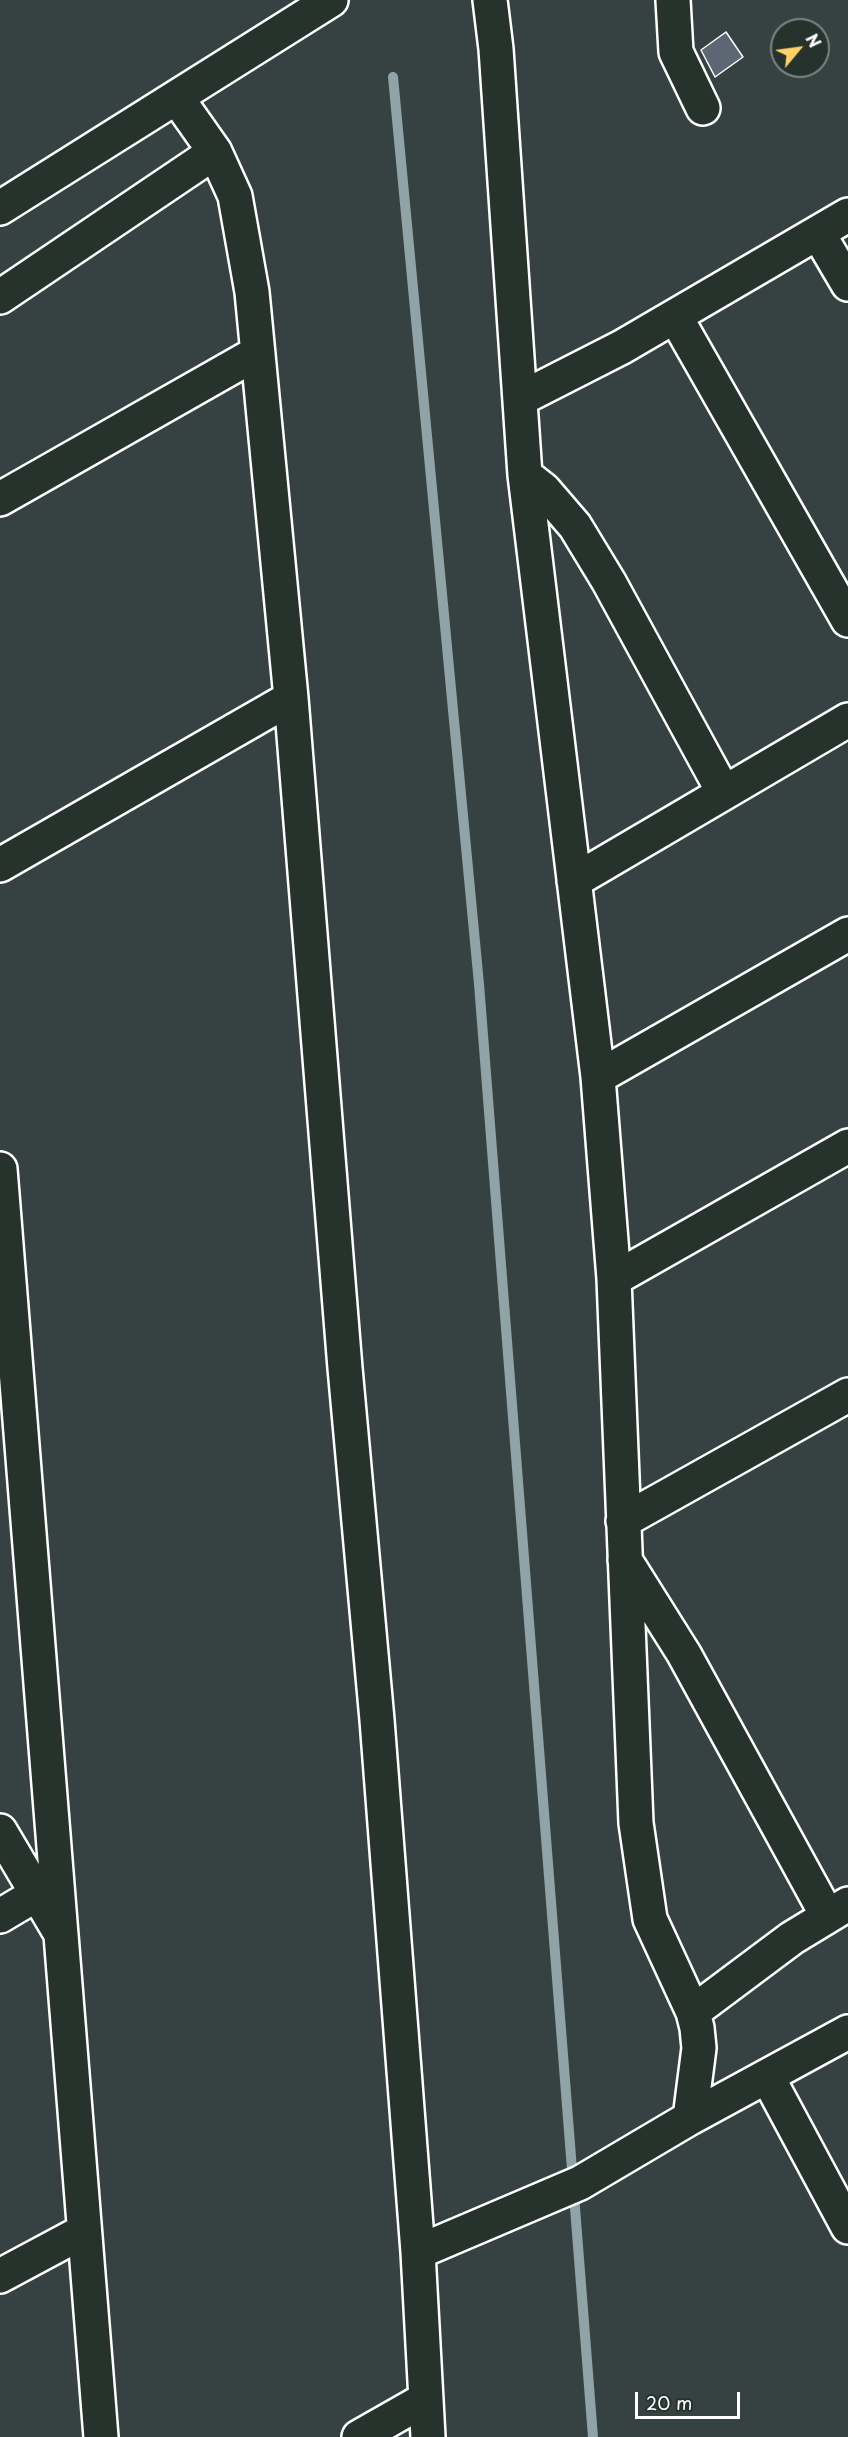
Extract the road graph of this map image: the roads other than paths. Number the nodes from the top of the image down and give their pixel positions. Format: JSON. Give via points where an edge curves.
{"nodes":[{"id":1,"x":331,"y":0,"type":"edge"},
{"id":2,"x":490,"y":0,"type":"edge"},
{"id":3,"x":673,"y":0,"type":"edge"},
{"id":4,"x":177,"y":98,"type":"junction"},
{"id":5,"x":704,"y":108,"type":"dead end"},
{"id":6,"x":215,"y":152,"type":"junction"},
{"id":7,"x":0,"y":208,"type":"edge"},
{"id":8,"x":848,"y":215,"type":"edge"},
{"id":9,"x":818,"y":233,"type":"junction"},
{"id":10,"x":848,"y":284,"type":"edge"},
{"id":11,"x":0,"y":297,"type":"edge"},
{"id":12,"x":675,"y":316,"type":"junction"},
{"id":13,"x":257,"y":353,"type":"junction"},
{"id":14,"x":520,"y":399,"type":"junction"},
{"id":15,"x":525,"y":475,"type":"junction"},
{"id":16,"x":0,"y":499,"type":"edge"},
{"id":17,"x":848,"y":620,"type":"edge"},
{"id":18,"x":291,"y":698,"type":"junction"},
{"id":19,"x":848,"y":720,"type":"edge"},
{"id":20,"x":724,"y":793,"type":"junction"},
{"id":21,"x":0,"y":865,"type":"edge"},
{"id":22,"x":574,"y":881,"type":"junction"},
{"id":23,"x":848,"y":934,"type":"edge"},
{"id":24,"x":598,"y":1077,"type":"junction"},
{"id":25,"x":848,"y":1146,"type":"edge"},
{"id":26,"x":0,"y":1169,"type":"edge"},
{"id":27,"x":614,"y":1279,"type":"junction"},
{"id":28,"x":844,"y":1407,"type":"edge"},
{"id":29,"x":623,"y":1521,"type":"junction"},
{"id":30,"x":625,"y":1560,"type":"junction"},
{"id":31,"x":0,"y":1831,"type":"edge"},
{"id":32,"x":37,"y":1894,"type":"junction"},
{"id":33,"x":838,"y":1910,"type":"edge"},
{"id":34,"x":0,"y":1916,"type":"edge"},
{"id":35,"x":62,"y":1936,"type":"junction"},
{"id":36,"x":693,"y":2012,"type":"junction"},
{"id":37,"x":848,"y":2032,"type":"edge"},
{"id":38,"x":767,"y":2076,"type":"junction"},
{"id":39,"x":690,"y":2118,"type":"junction"},
{"id":40,"x":848,"y":2227,"type":"edge"},
{"id":41,"x":84,"y":2231,"type":"junction"},
{"id":42,"x":418,"y":2252,"type":"junction"},
{"id":43,"x":0,"y":2276,"type":"edge"},
{"id":44,"x":424,"y":2400,"type":"junction"},
{"id":45,"x":101,"y":2437,"type":"edge"},
{"id":46,"x":358,"y":2437,"type":"edge"},
{"id":47,"x":428,"y":2437,"type":"edge"}],
"edges":[{"from":1,"to":4,"type":"street"},
{"from":2,"to":14,"type":"street"},
{"from":3,"to":5,"type":"street","via":[[676,52]]},
{"from":4,"to":6,"type":"street"},
{"from":4,"to":7,"type":"street"},
{"from":6,"to":11,"type":"street"},
{"from":6,"to":13,"type":"street","via":[[235,196],[246,247]]},
{"from":8,"to":9,"type":"street"},
{"from":9,"to":10,"type":"street"},
{"from":9,"to":12,"type":"street"},
{"from":12,"to":14,"type":"street"},
{"from":12,"to":17,"type":"street"},
{"from":13,"to":16,"type":"street"},
{"from":13,"to":18,"type":"street"},
{"from":14,"to":15,"type":"street"},
{"from":15,"to":20,"type":"street","via":[[544,490],[575,526]]},
{"from":15,"to":22,"type":"street"},
{"from":18,"to":21,"type":"street"},
{"from":18,"to":42,"type":"street"},
{"from":19,"to":20,"type":"street"},
{"from":20,"to":22,"type":"street"},
{"from":22,"to":24,"type":"street"},
{"from":23,"to":24,"type":"street"},
{"from":24,"to":27,"type":"street"},
{"from":25,"to":27,"type":"street"},
{"from":26,"to":35,"type":"street"},
{"from":27,"to":29,"type":"street"},
{"from":28,"to":29,"type":"street"},
{"from":29,"to":30,"type":"street"},
{"from":30,"to":33,"type":"street"},
{"from":30,"to":36,"type":"street","via":[[636,1823],[646,1897],[660,1945]]},
{"from":31,"to":32,"type":"street"},
{"from":32,"to":34,"type":"street"},
{"from":32,"to":35,"type":"street"},
{"from":33,"to":36,"type":"street","via":[[792,1938]]},
{"from":35,"to":41,"type":"street"},
{"from":36,"to":39,"type":"street","via":[[699,2048]]},
{"from":37,"to":38,"type":"street"},
{"from":38,"to":39,"type":"street"},
{"from":38,"to":40,"type":"street"},
{"from":39,"to":42,"type":"street","via":[[580,2183]]},
{"from":41,"to":43,"type":"street"},
{"from":41,"to":45,"type":"street"},
{"from":42,"to":44,"type":"street"},
{"from":44,"to":46,"type":"street"},
{"from":44,"to":47,"type":"street"}]}
